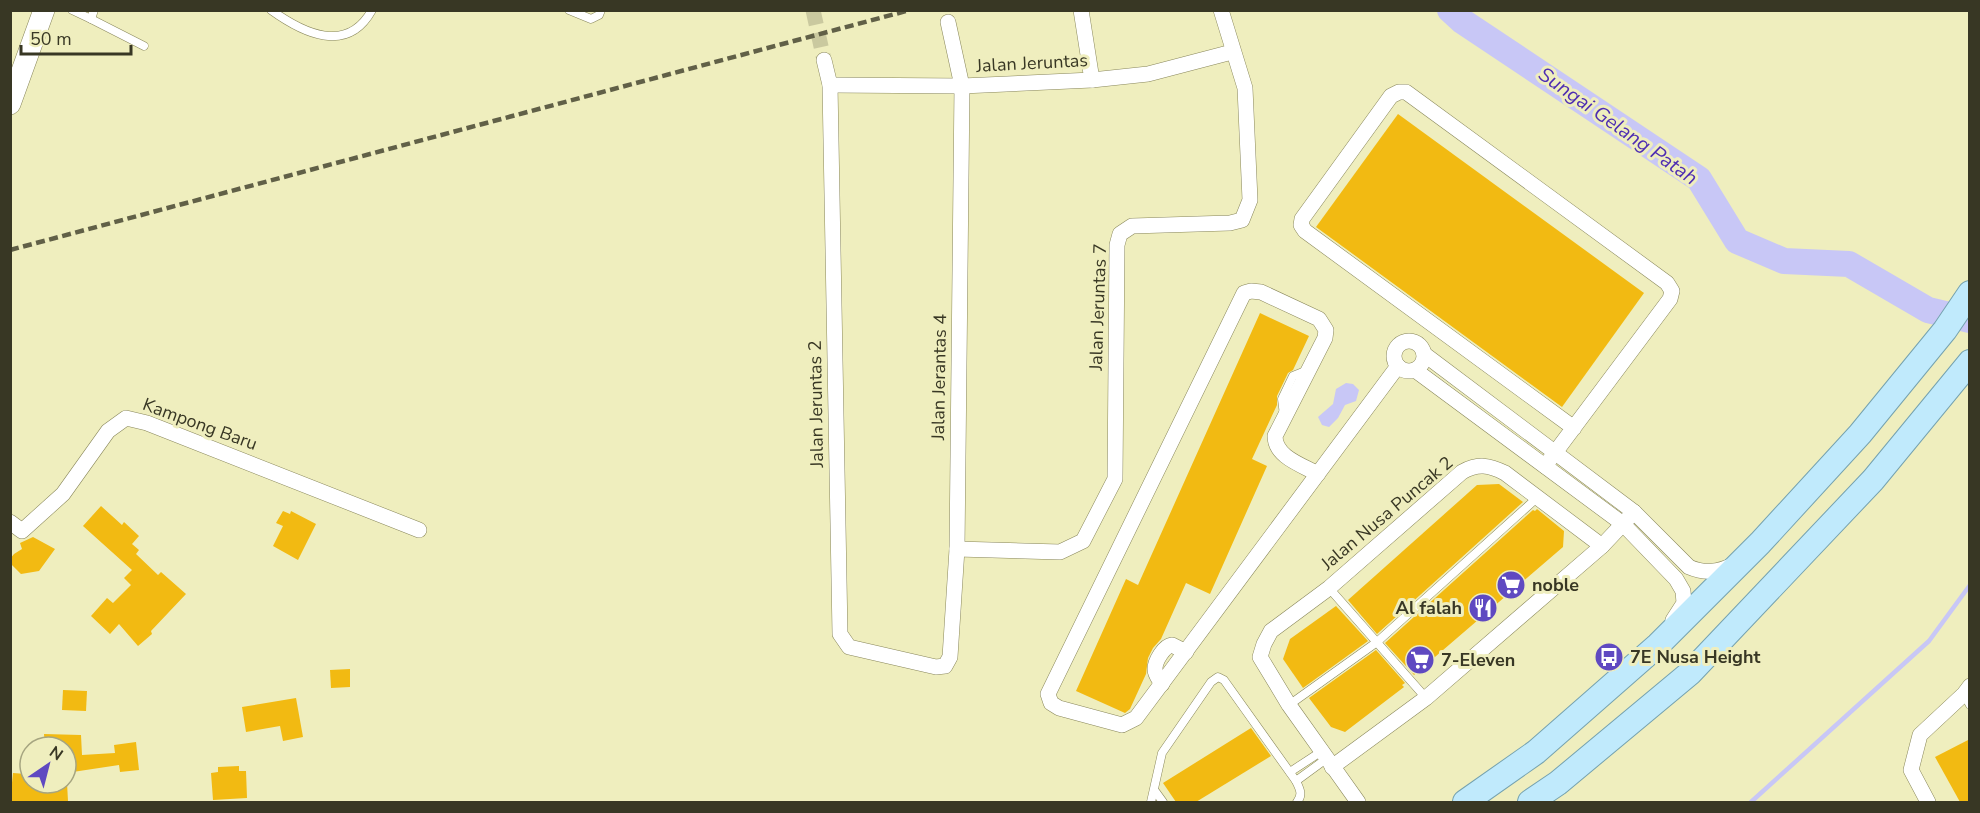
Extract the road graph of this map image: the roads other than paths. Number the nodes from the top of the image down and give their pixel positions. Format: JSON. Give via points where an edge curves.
{"nodes":[{"id":1,"x":44,"y":10,"type":"edge"},
{"id":2,"x":72,"y":10,"type":"edge"},
{"id":3,"x":271,"y":10,"type":"edge"},
{"id":4,"x":372,"y":10,"type":"edge"},
{"id":5,"x":569,"y":10,"type":"edge"},
{"id":6,"x":602,"y":10,"type":"edge"},
{"id":7,"x":1081,"y":10,"type":"edge"},
{"id":8,"x":1221,"y":10,"type":"edge"},
{"id":9,"x":92,"y":15,"type":"edge"},
{"id":10,"x":948,"y":22,"type":"dead end"},
{"id":11,"x":144,"y":46,"type":"dead end"},
{"id":12,"x":1232,"y":52,"type":"junction"},
{"id":13,"x":824,"y":60,"type":"tunnel mouth"},
{"id":14,"x":1092,"y":81,"type":"junction"},
{"id":15,"x":830,"y":85,"type":"junction"},
{"id":16,"x":962,"y":86,"type":"junction"},
{"id":17,"x":10,"y":104,"type":"edge"},
{"id":18,"x":1965,"y":300,"type":"edge"},
{"id":19,"x":1424,"y":354,"type":"junction"},
{"id":20,"x":1970,"y":362,"type":"edge"},
{"id":21,"x":1398,"y":366,"type":"junction"},
{"id":22,"x":1415,"y":370,"type":"junction"},
{"id":23,"x":1574,"y":428,"type":"junction"},
{"id":24,"x":1555,"y":453,"type":"junction"},
{"id":25,"x":1545,"y":466,"type":"junction"},
{"id":26,"x":1318,"y":474,"type":"junction"},
{"id":27,"x":1538,"y":497,"type":"junction"},
{"id":28,"x":1634,"y":512,"type":"junction"},
{"id":29,"x":10,"y":522,"type":"edge"},
{"id":30,"x":1623,"y":524,"type":"junction"},
{"id":31,"x":419,"y":530,"type":"dead end"},
{"id":32,"x":1602,"y":546,"type":"junction"},
{"id":33,"x":957,"y":549,"type":"junction"},
{"id":34,"x":1739,"y":563,"type":"junction"},
{"id":35,"x":1329,"y":588,"type":"junction"},
{"id":36,"x":1377,"y":642,"type":"junction"},
{"id":37,"x":1658,"y":645,"type":"junction"},
{"id":38,"x":945,"y":666,"type":"joint"},
{"id":39,"x":1968,"y":695,"type":"edge"},
{"id":40,"x":1426,"y":698,"type":"junction"},
{"id":41,"x":1289,"y":705,"type":"junction"},
{"id":42,"x":1327,"y":759,"type":"junction"},
{"id":43,"x":1290,"y":772,"type":"junction"},
{"id":44,"x":1296,"y":781,"type":"junction"},
{"id":45,"x":1155,"y":791,"type":"junction"},
{"id":46,"x":1151,"y":802,"type":"edge"},
{"id":47,"x":1162,"y":802,"type":"edge"},
{"id":48,"x":1296,"y":802,"type":"edge"},
{"id":49,"x":1358,"y":802,"type":"edge"},
{"id":50,"x":1465,"y":802,"type":"edge"},
{"id":51,"x":1530,"y":802,"type":"edge"},
{"id":52,"x":1928,"y":802,"type":"edge"}],
"edges":[{"from":1,"to":17,"type":"main road"},
{"from":2,"to":9,"type":"lane"},
{"from":3,"to":4,"type":"lane","via":[[298,27],[327,36],[347,34],[363,23]]},
{"from":5,"to":6,"type":"lane","via":[[591,19]]},
{"from":7,"to":14,"type":"street"},
{"from":8,"to":12,"type":"street"},
{"from":9,"to":11,"type":"lane"},
{"from":10,"to":16,"type":"street","name":"Jalan Jerantas 4"},
{"from":12,"to":14,"type":"street","name":"Jalan Jeruntas","via":[[1148,74]]},
{"from":12,"to":33,"type":"street","name":"Jalan Jeruntas 7","via":[[1245,88],[1250,200],[1242,219],[1230,223],[1132,225],[1120,234],[1117,244],[1115,479],[1108,496],[1083,541],[1060,552]]},
{"from":13,"to":15,"type":"street","name":"Jalan Jeruntas 2"},
{"from":14,"to":16,"type":"street","name":"Jalan Jeruntas"},
{"from":15,"to":16,"type":"street","name":"Jalan Jeruntas"},
{"from":15,"to":38,"type":"street","name":"Jalan Jeruntas 2","via":[[840,634],[849,647]]},
{"from":16,"to":33,"type":"street","name":"Jalan Jerantas 4"},
{"from":18,"to":34,"type":"main road","via":[[1860,434]]},
{"from":19,"to":21,"type":"street","via":[[1420,345],[1405,341],[1394,351]]},
{"from":19,"to":22,"type":"street","via":[[1421,366]]},
{"from":19,"to":24,"type":"street"},
{"from":20,"to":51,"type":"main road","via":[[1873,480],[1690,673]]},
{"from":21,"to":22,"type":"street"},
{"from":21,"to":26,"type":"street"},
{"from":22,"to":25,"type":"street"},
{"from":23,"to":23,"type":"street","via":[[1670,299],[1668,283],[1406,92],[1398,92],[1391,96],[1301,225]]},
{"from":23,"to":24,"type":"street"},
{"from":24,"to":25,"type":"street"},
{"from":24,"to":28,"type":"street"},
{"from":25,"to":30,"type":"street"},
{"from":26,"to":26,"type":"street","via":[[1186,652],[1172,645],[1165,648],[1155,667],[1162,684],[1136,718],[1122,725],[1051,703],[1048,694],[1244,293],[1261,292],[1324,324],[1325,338],[1275,436],[1279,452]]},
{"from":27,"to":32,"type":"street","name":"Jalan Nusa Puncak 2"},
{"from":27,"to":35,"type":"street","name":"Jalan Nusa Puncak 2","via":[[1490,465],[1473,466]]},
{"from":27,"to":36,"type":"lane"},
{"from":28,"to":30,"type":"street"},
{"from":28,"to":34,"type":"street","via":[[1689,567],[1701,572],[1719,571]]},
{"from":29,"to":31,"type":"street","name":"Kampong Baru","via":[[22,531],[63,494],[108,430],[126,418]]},
{"from":30,"to":32,"type":"street"},
{"from":30,"to":37,"type":"street","via":[[1683,591],[1684,603]]},
{"from":32,"to":40,"type":"street"},
{"from":33,"to":38,"type":"street","name":"Jalan Jerantas 4","via":[[950,657]]},
{"from":34,"to":37,"type":"main road"},
{"from":35,"to":36,"type":"lane"},
{"from":35,"to":41,"type":"street","name":"Jalan Nusa Puncak 2","via":[[1271,631],[1264,644],[1260,657]]},
{"from":36,"to":40,"type":"lane"},
{"from":36,"to":41,"type":"lane"},
{"from":37,"to":50,"type":"main road","via":[[1536,752]]},
{"from":39,"to":52,"type":"street","via":[[1920,735],[1911,770]]},
{"from":40,"to":42,"type":"street"},
{"from":41,"to":42,"type":"street"},
{"from":42,"to":43,"type":"lane"},
{"from":42,"to":44,"type":"lane"},
{"from":42,"to":49,"type":"street"},
{"from":43,"to":44,"type":"lane"},
{"from":43,"to":45,"type":"lane","via":[[1218,676],[1162,753]]},
{"from":44,"to":48,"type":"lane","via":[[1301,790]]},
{"from":45,"to":46,"type":"lane"},
{"from":45,"to":47,"type":"lane"}]}
